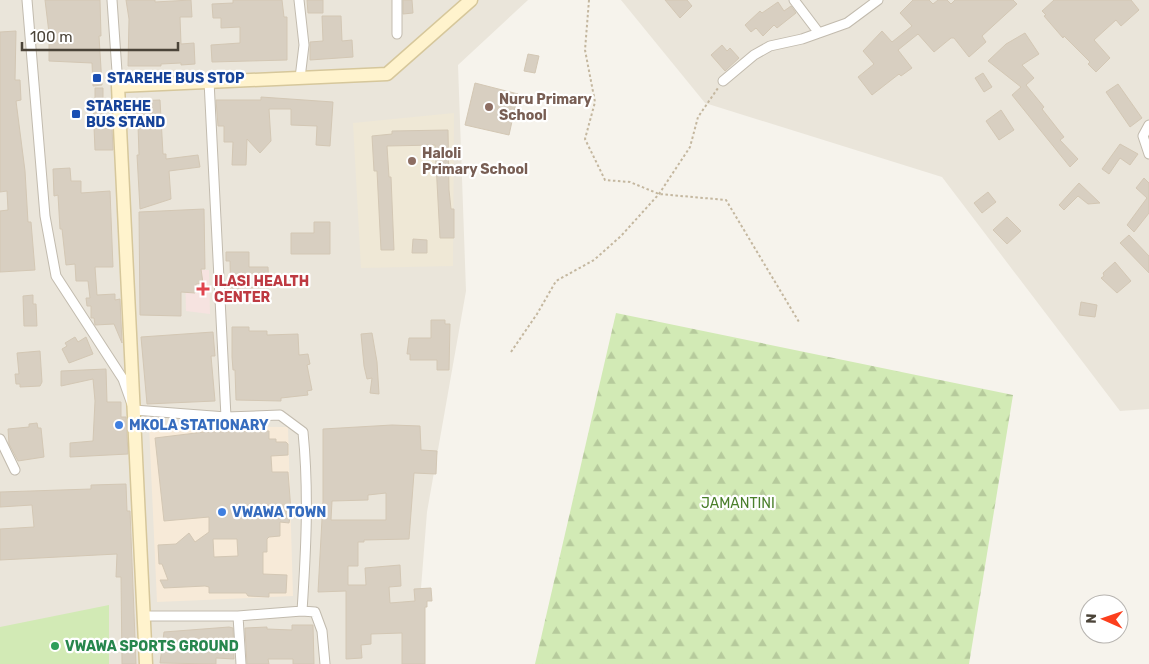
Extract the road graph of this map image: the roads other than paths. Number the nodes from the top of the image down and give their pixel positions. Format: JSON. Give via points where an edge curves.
{"nodes":[{"id":1,"x":27,"y":0,"type":"edge"},
{"id":2,"x":112,"y":0,"type":"edge"},
{"id":3,"x":299,"y":0,"type":"edge"},
{"id":4,"x":397,"y":0,"type":"edge"},
{"id":5,"x":471,"y":0,"type":"edge"},
{"id":6,"x":794,"y":0,"type":"edge"},
{"id":7,"x":878,"y":0,"type":"edge"},
{"id":8,"x":819,"y":33,"type":"junction"},
{"id":9,"x":398,"y":34,"type":"dead end"},
{"id":10,"x":300,"y":78,"type":"junction"},
{"id":11,"x":209,"y":81,"type":"junction"},
{"id":12,"x":723,"y":81,"type":"road end"},
{"id":13,"x":118,"y":86,"type":"junction"},
{"id":14,"x":1149,"y":125,"type":"edge"},
{"id":15,"x":1149,"y":154,"type":"edge"},
{"id":16,"x":134,"y":410,"type":"junction"},
{"id":17,"x":226,"y":417,"type":"junction"},
{"id":18,"x":0,"y":439,"type":"edge"},
{"id":19,"x":14,"y":470,"type":"dead end"},
{"id":20,"x":302,"y":611,"type":"junction"},
{"id":21,"x":143,"y":616,"type":"junction"},
{"id":22,"x":238,"y":616,"type":"junction"},
{"id":23,"x":146,"y":664,"type":"edge"},
{"id":24,"x":241,"y":664,"type":"edge"},
{"id":25,"x":325,"y":664,"type":"edge"}],
"edges":[{"from":1,"to":16,"type":"street","via":[[45,216],[56,276],[123,379]]},
{"from":2,"to":13,"type":"street"},
{"from":3,"to":10,"type":"street","via":[[304,46]]},
{"from":4,"to":9,"type":"street"},
{"from":5,"to":10,"type":"street","via":[[387,74]]},
{"from":6,"to":8,"type":"street"},
{"from":7,"to":8,"type":"street","via":[[847,23]]},
{"from":8,"to":12,"type":"street","via":[[770,46]]},
{"from":10,"to":11,"type":"street"},
{"from":11,"to":13,"type":"street"},
{"from":11,"to":17,"type":"street"},
{"from":13,"to":16,"type":"street"},
{"from":14,"to":15,"type":"street","via":[[1143,136]]},
{"from":16,"to":17,"type":"street"},
{"from":16,"to":21,"type":"street"},
{"from":17,"to":20,"type":"street","via":[[280,415],[303,432],[307,522]]},
{"from":18,"to":19,"type":"street"},
{"from":20,"to":22,"type":"street"},
{"from":20,"to":25,"type":"street","via":[[315,612],[322,631]]},
{"from":21,"to":22,"type":"street"},
{"from":21,"to":23,"type":"street"},
{"from":22,"to":24,"type":"street"}]}
